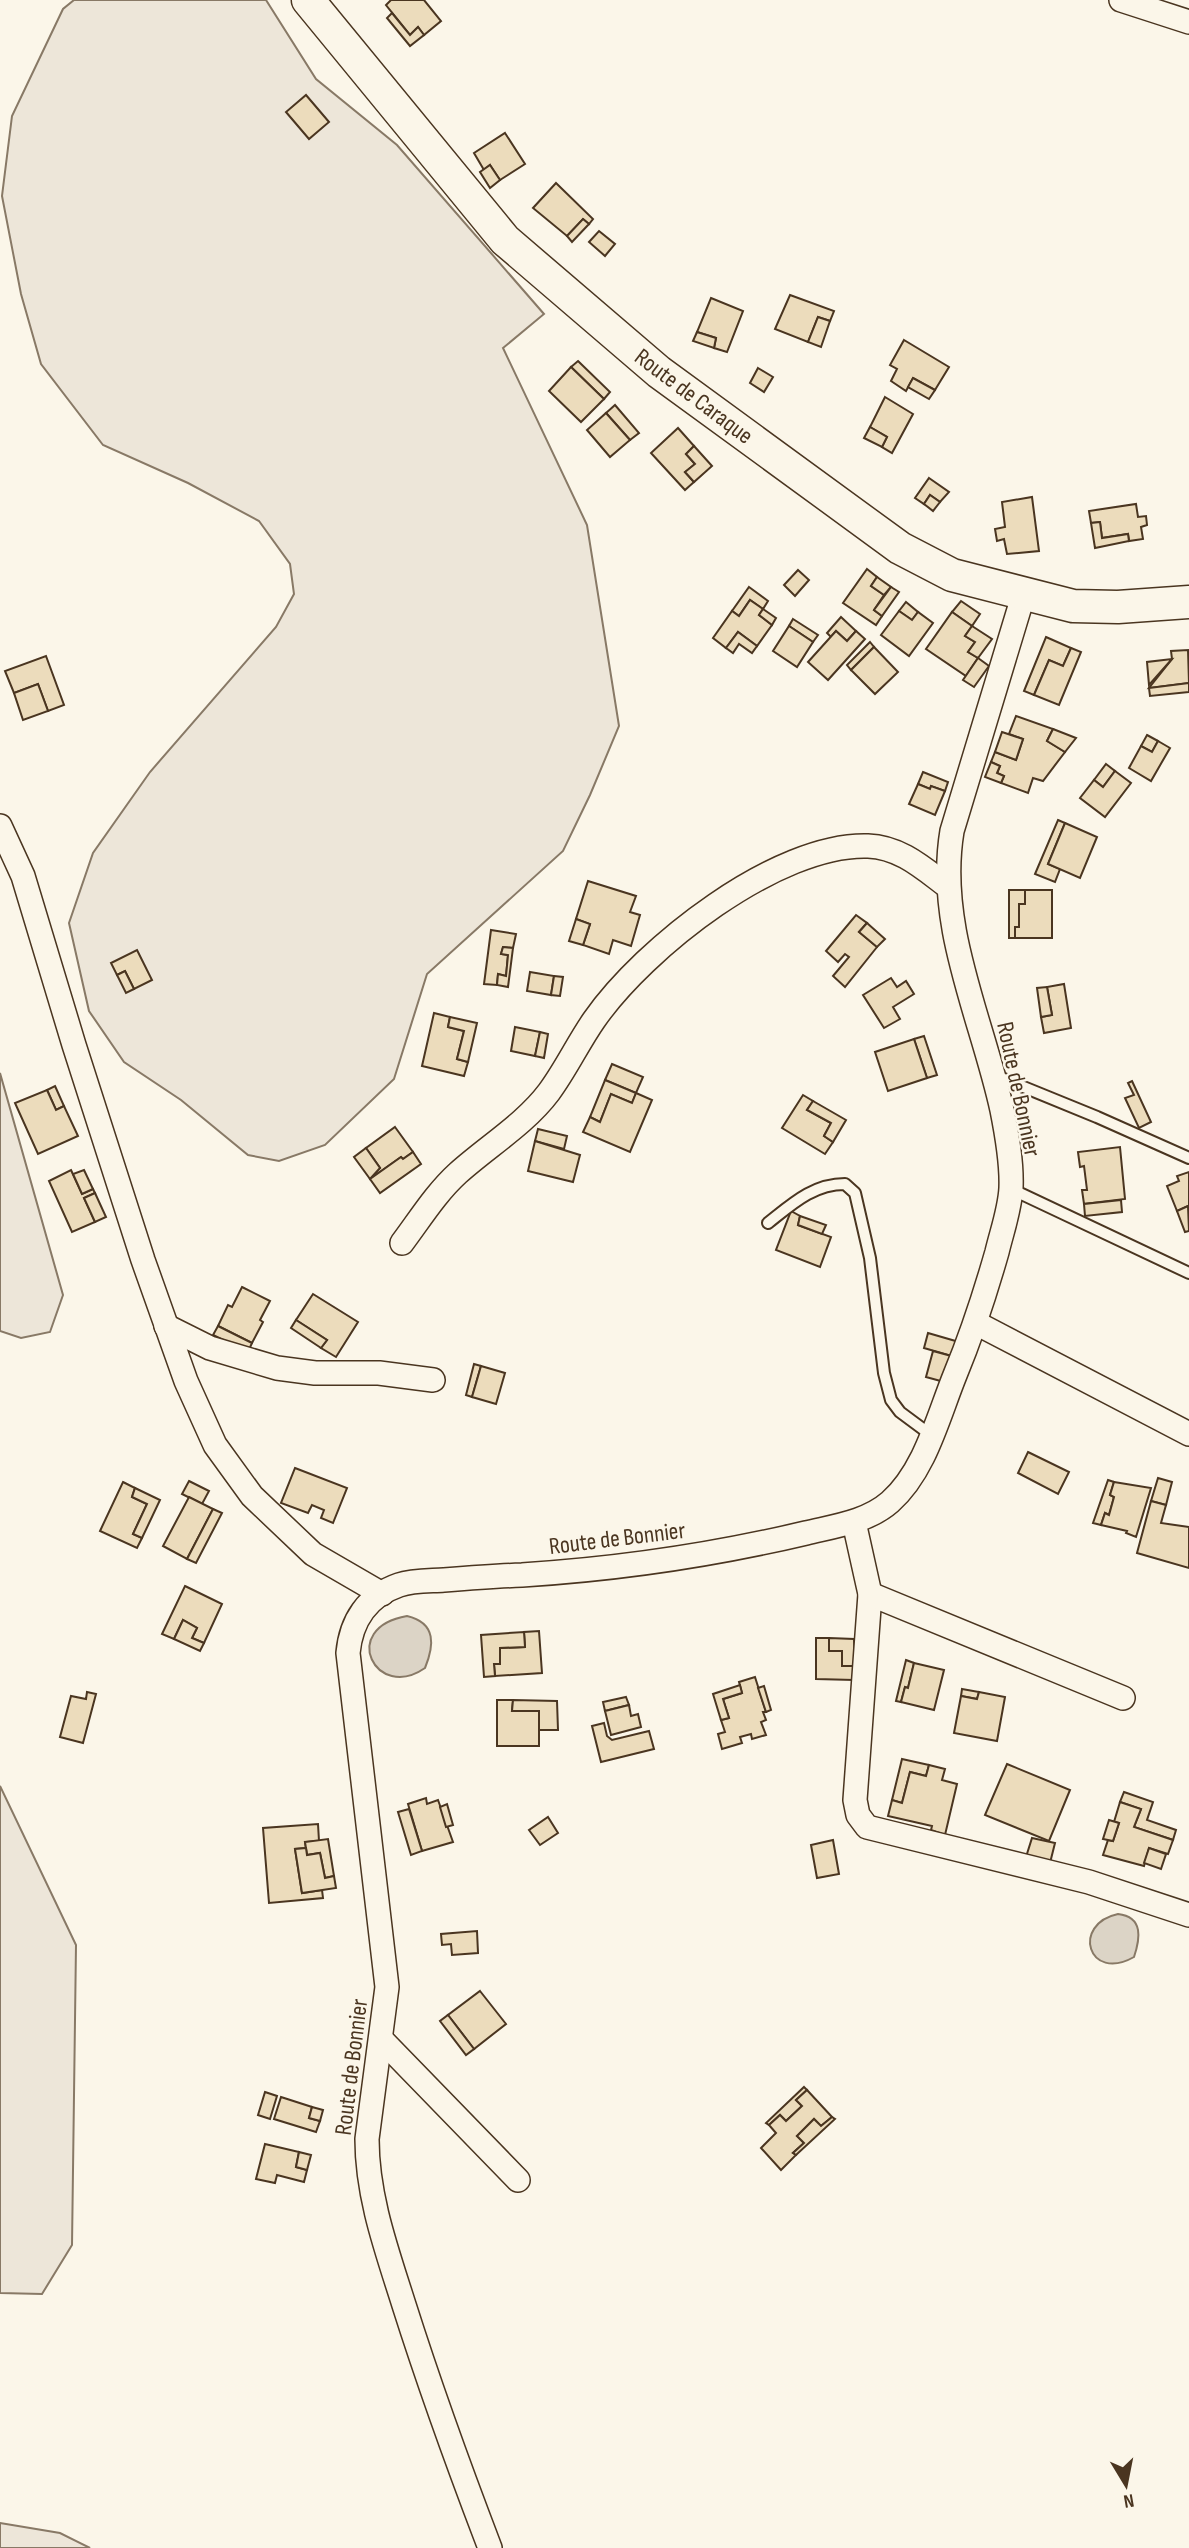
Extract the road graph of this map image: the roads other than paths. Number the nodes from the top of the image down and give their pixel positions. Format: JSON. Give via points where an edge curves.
{"nodes":[{"id":1,"x":307,"y":0,"type":"edge"},
{"id":2,"x":1121,"y":0,"type":"edge"},
{"id":3,"x":1189,"y":22,"type":"edge"},
{"id":4,"x":1024,"y":593,"type":"junction"},
{"id":5,"x":1189,"y":602,"type":"edge"},
{"id":6,"x":0,"y":826,"type":"edge"},
{"id":7,"x":947,"y":886,"type":"junction"},
{"id":8,"x":994,"y":1075,"type":"junction"},
{"id":9,"x":1189,"y":1158,"type":"edge"},
{"id":10,"x":1011,"y":1189,"type":"junction"},
{"id":11,"x":768,"y":1223,"type":"dead end"},
{"id":12,"x":402,"y":1243,"type":"dead end"},
{"id":13,"x":1189,"y":1273,"type":"edge"},
{"id":14,"x":976,"y":1323,"type":"junction"},
{"id":15,"x":166,"y":1326,"type":"junction"},
{"id":16,"x":433,"y":1380,"type":"dead end"},
{"id":17,"x":1189,"y":1434,"type":"edge"},
{"id":18,"x":931,"y":1435,"type":"junction"},
{"id":19,"x":854,"y":1522,"type":"junction"},
{"id":20,"x":382,"y":1594,"type":"junction"},
{"id":21,"x":870,"y":1594,"type":"junction"},
{"id":22,"x":1123,"y":1698,"type":"dead end"},
{"id":23,"x":1189,"y":1915,"type":"edge"},
{"id":24,"x":381,"y":2039,"type":"junction"},
{"id":25,"x":518,"y":2180,"type":"dead end"},
{"id":26,"x":489,"y":2548,"type":"edge"}],
"edges":[{"from":1,"to":4,"type":"street","name":"Route de Caraque","via":[[505,240],[659,372],[900,548],[952,575]]},
{"from":2,"to":3,"type":"street"},
{"from":4,"to":5,"type":"street","name":"Route de Caraque","via":[[1073,606]]},
{"from":4,"to":7,"type":"street","name":"Route de Bonnier","via":[[952,831]]},
{"from":6,"to":15,"type":"street","via":[[23,876]]},
{"from":7,"to":8,"type":"street","name":"Route de Bonnier","via":[[958,952]]},
{"from":7,"to":12,"type":"street","via":[[901,853],[869,846],[821,852],[759,878],[708,910],[633,973],[594,1019],[549,1093],[441,1190]]},
{"from":8,"to":9,"type":"lane"},
{"from":8,"to":10,"type":"street","name":"Route de Bonnier","via":[[1009,1148]]},
{"from":10,"to":13,"type":"lane"},
{"from":10,"to":14,"type":"street","name":"Route de Bonnier"},
{"from":11,"to":18,"type":"lane","via":[[807,1193],[830,1184],[845,1184],[855,1193],[870,1258],[891,1401]]},
{"from":14,"to":17,"type":"street"},
{"from":14,"to":18,"type":"street","name":"Route de Bonnier"},
{"from":15,"to":16,"type":"street","via":[[210,1348],[277,1368]]},
{"from":15,"to":20,"type":"street","via":[[215,1446],[236,1478],[313,1554]]},
{"from":18,"to":19,"type":"street","name":"Route de Bonnier","via":[[909,1480],[889,1503]]},
{"from":19,"to":20,"type":"street","name":"Route de Bonnier","via":[[677,1559],[556,1573],[419,1581]]},
{"from":19,"to":21,"type":"street"},
{"from":20,"to":24,"type":"street","name":"Route de Bonnier","via":[[358,1616],[348,1653],[387,1987]]},
{"from":21,"to":22,"type":"street"},
{"from":21,"to":23,"type":"street","via":[[855,1800],[862,1822],[867,1827],[1089,1882]]},
{"from":24,"to":25,"type":"street"},
{"from":24,"to":26,"type":"street","name":"Route de Bonnier","via":[[367,2139],[371,2193],[435,2404]]}]}
